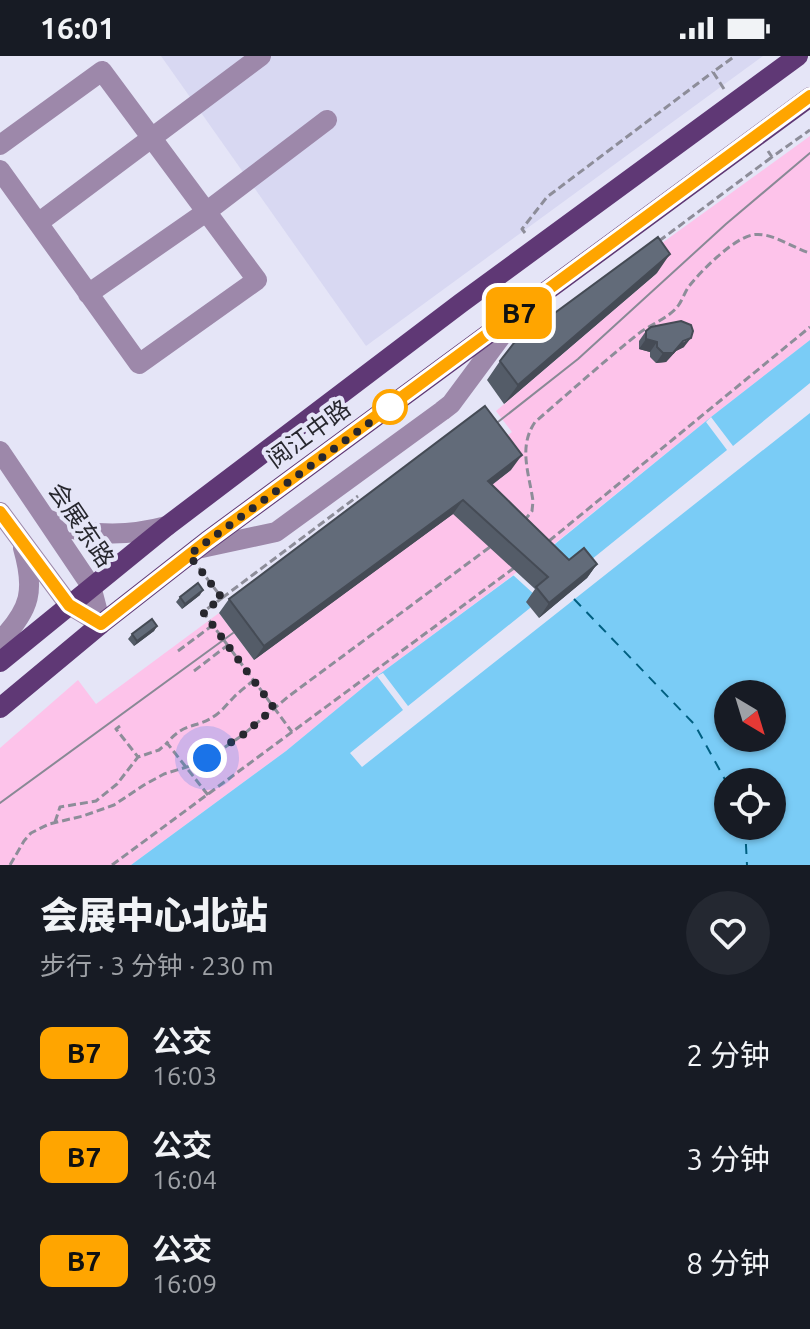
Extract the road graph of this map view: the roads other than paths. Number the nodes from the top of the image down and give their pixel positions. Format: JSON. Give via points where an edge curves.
{"nodes":[{"id":1,"x":261,"y":56,"type":"edge"},
{"id":2,"x":798,"y":56,"type":"edge"},
{"id":3,"x":810,"y":97,"type":"edge"},
{"id":4,"x":327,"y":120,"type":"dead end"},
{"id":5,"x":152,"y":139,"type":"junction"},
{"id":6,"x":0,"y":145,"type":"edge"},
{"id":7,"x":0,"y":170,"type":"edge"},
{"id":8,"x":206,"y":212,"type":"junction"},
{"id":9,"x":38,"y":223,"type":"junction"},
{"id":10,"x":88,"y":294,"type":"junction"},
{"id":11,"x":518,"y":313,"type":"junction"},
{"id":12,"x":0,"y":451,"type":"edge"},
{"id":13,"x":0,"y":512,"type":"edge"},
{"id":14,"x":47,"y":519,"type":"junction"},
{"id":15,"x":167,"y":526,"type":"junction"},
{"id":16,"x":21,"y":540,"type":"junction"},
{"id":17,"x":193,"y":552,"type":"junction"},
{"id":18,"x":91,"y":586,"type":"junction"},
{"id":19,"x":69,"y":605,"type":"junction"},
{"id":20,"x":101,"y":624,"type":"junction"},
{"id":21,"x":0,"y":641,"type":"edge"},
{"id":22,"x":0,"y":662,"type":"edge"},
{"id":23,"x":0,"y":708,"type":"edge"}],
"edges":[{"from":1,"to":5,"type":"street"},
{"from":2,"to":15,"type":"main road","name":"阅江中路"},
{"from":3,"to":11,"type":"main road","name":"阅江中路"},
{"from":4,"to":8,"type":"street"},
{"from":5,"to":6,"type":"street","via":[[102,71]]},
{"from":5,"to":8,"type":"street"},
{"from":5,"to":9,"type":"street"},
{"from":7,"to":9,"type":"street"},
{"from":8,"to":10,"type":"street"},
{"from":8,"to":10,"type":"street","via":[[257,280],[139,364]]},
{"from":9,"to":10,"type":"street"},
{"from":11,"to":17,"type":"main road","name":"阅江中路"},
{"from":11,"to":17,"type":"street","via":[[442,411],[276,532]]},
{"from":12,"to":14,"type":"street","name":"会展东路"},
{"from":13,"to":16,"type":"street"},
{"from":14,"to":15,"type":"street","via":[[76,530],[123,534]]},
{"from":14,"to":18,"type":"street","name":"会展东路"},
{"from":15,"to":18,"type":"main road","name":"阅江中路"},
{"from":16,"to":19,"type":"street"},
{"from":16,"to":21,"type":"street","via":[[30,593],[21,618]]},
{"from":17,"to":20,"type":"main road","name":"阅江中路"},
{"from":18,"to":19,"type":"main road","name":"阅江中路"},
{"from":18,"to":20,"type":"street","name":"会展东路"},
{"from":19,"to":20,"type":"street"},
{"from":19,"to":22,"type":"main road","name":"阅江中路"},
{"from":20,"to":23,"type":"main road","name":"阅江中路"}]}
